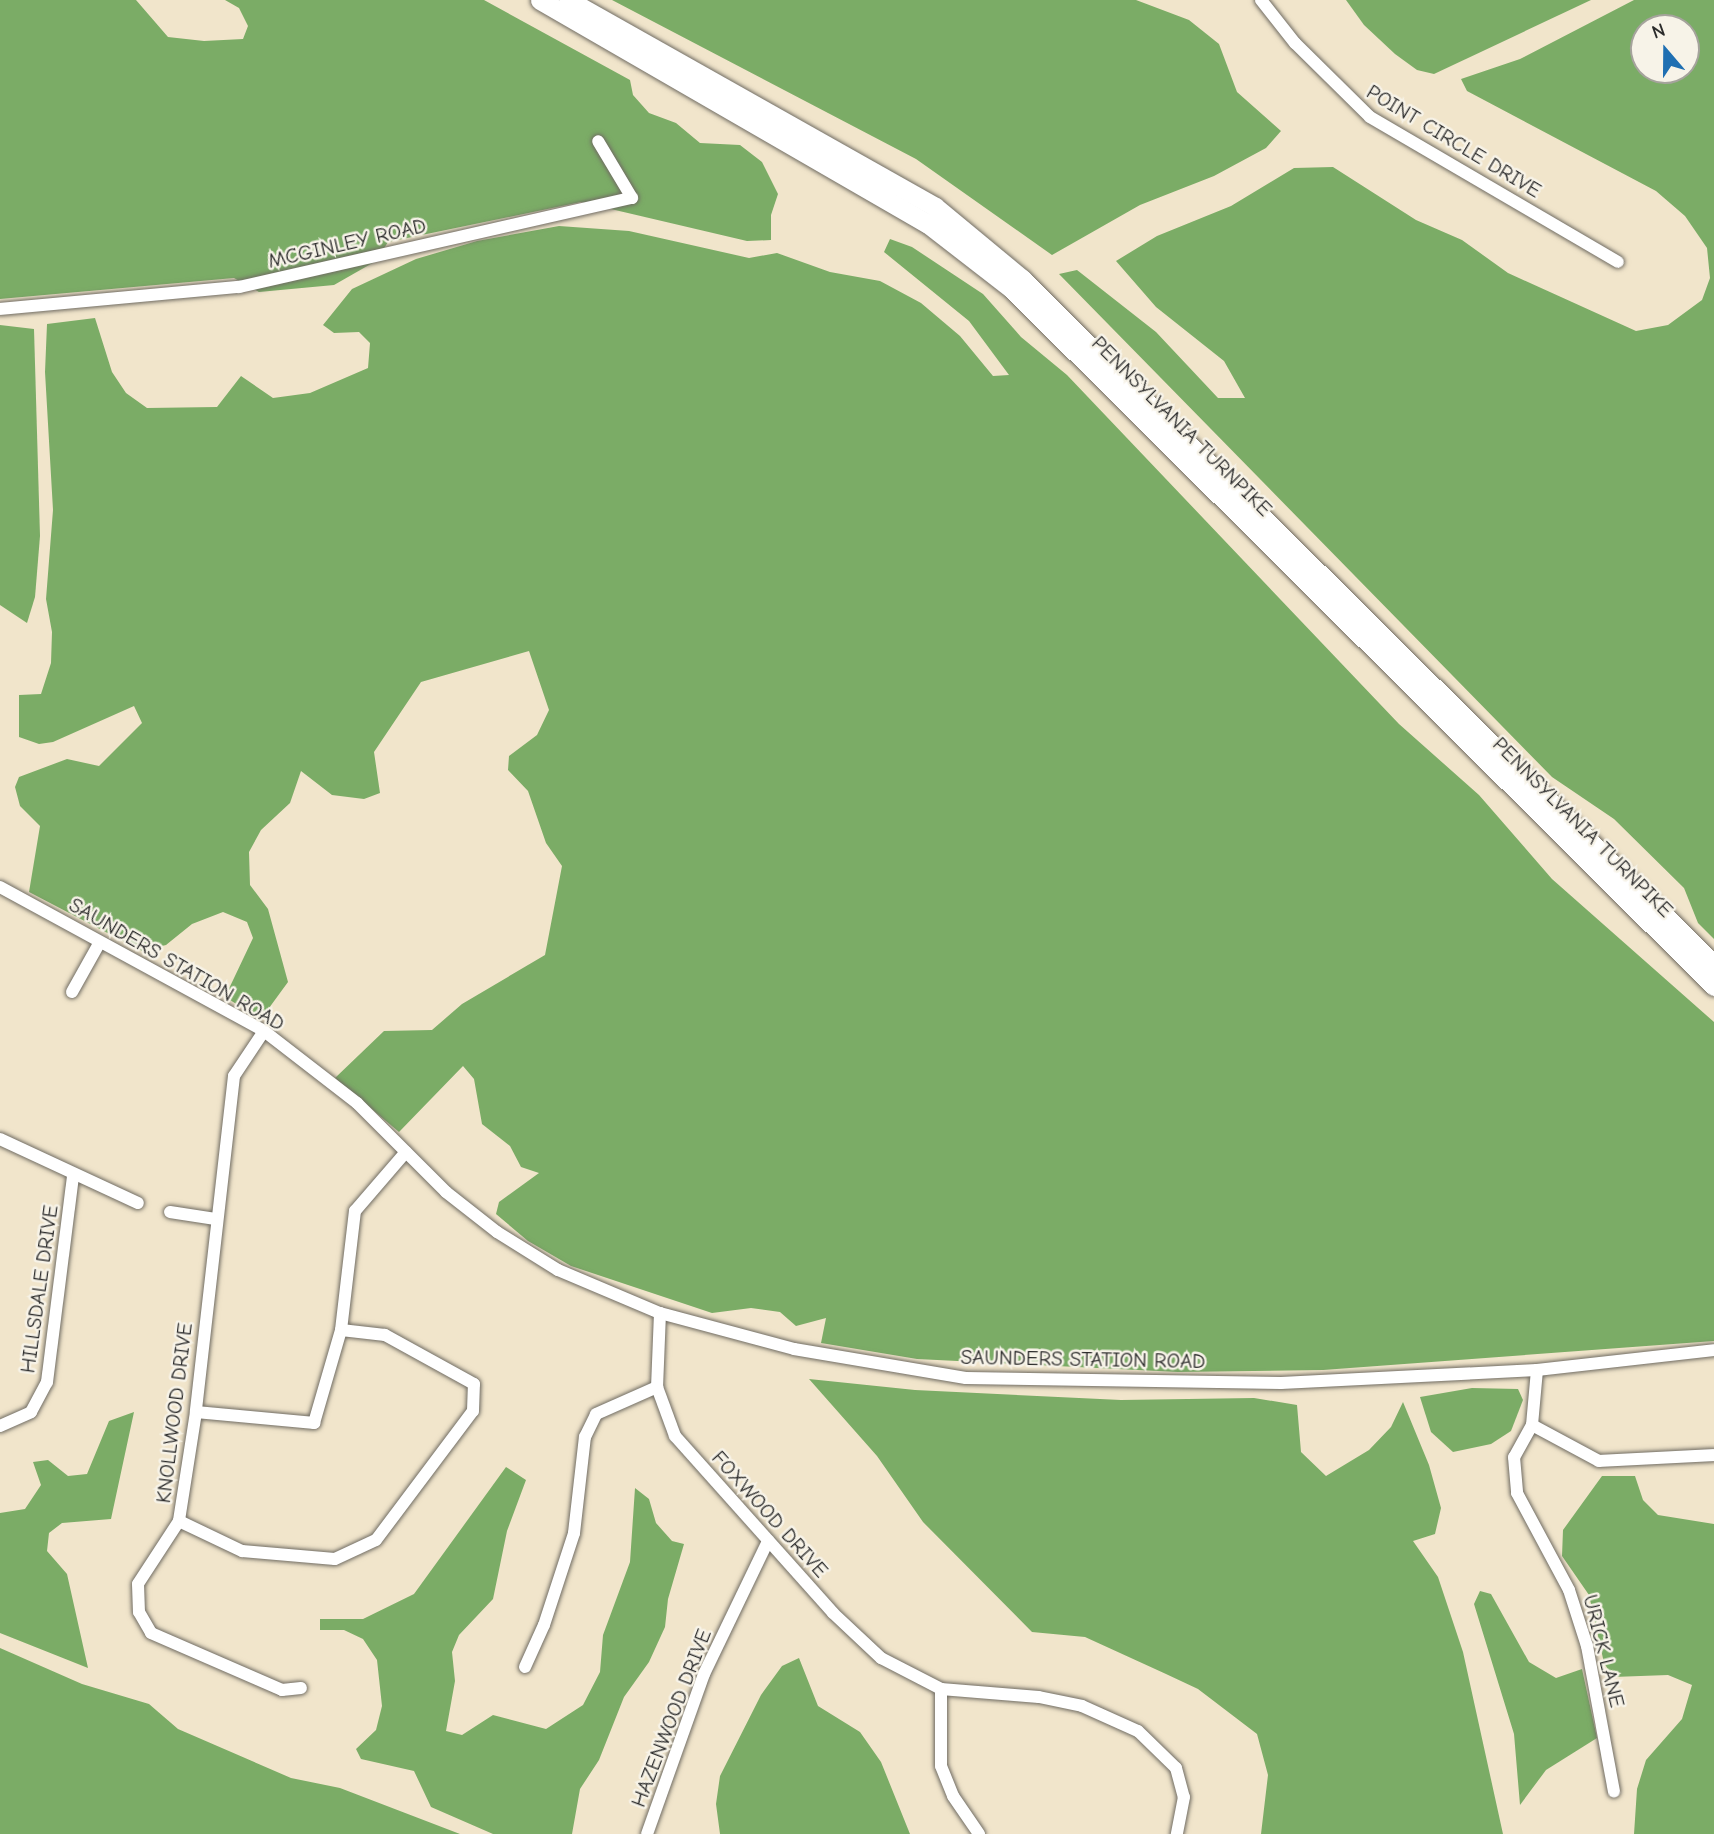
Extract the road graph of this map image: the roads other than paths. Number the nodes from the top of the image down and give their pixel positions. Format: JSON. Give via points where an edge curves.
{"nodes":[{"id":1,"x":540,"y":0,"type":"edge"},
{"id":2,"x":568,"y":0,"type":"edge"},
{"id":3,"x":1261,"y":0,"type":"edge"},
{"id":4,"x":598,"y":141,"type":"dead end"},
{"id":5,"x":1618,"y":262,"type":"dead end"},
{"id":6,"x":0,"y":309,"type":"edge"},
{"id":7,"x":0,"y":887,"type":"edge"},
{"id":8,"x":100,"y":942,"type":"junction"},
{"id":9,"x":1714,"y":965,"type":"edge"},
{"id":10,"x":1714,"y":986,"type":"edge"},
{"id":11,"x":72,"y":992,"type":"dead end"},
{"id":12,"x":264,"y":1031,"type":"junction"},
{"id":13,"x":0,"y":1139,"type":"edge"},
{"id":14,"x":406,"y":1152,"type":"junction"},
{"id":15,"x":74,"y":1176,"type":"junction"},
{"id":16,"x":138,"y":1203,"type":"dead end"},
{"id":17,"x":170,"y":1212,"type":"dead end"},
{"id":18,"x":215,"y":1219,"type":"junction"},
{"id":19,"x":660,"y":1313,"type":"junction"},
{"id":20,"x":341,"y":1329,"type":"junction"},
{"id":21,"x":1714,"y":1350,"type":"edge"},
{"id":22,"x":1537,"y":1370,"type":"junction"},
{"id":23,"x":657,"y":1387,"type":"junction"},
{"id":24,"x":197,"y":1412,"type":"junction"},
{"id":25,"x":1532,"y":1425,"type":"junction"},
{"id":26,"x":0,"y":1426,"type":"edge"},
{"id":27,"x":1714,"y":1455,"type":"edge"},
{"id":28,"x":179,"y":1521,"type":"junction"},
{"id":29,"x":768,"y":1541,"type":"junction"},
{"id":30,"x":525,"y":1667,"type":"dead end"},
{"id":31,"x":300,"y":1688,"type":"dead end"},
{"id":32,"x":941,"y":1689,"type":"junction"},
{"id":33,"x":1614,"y":1792,"type":"dead end"},
{"id":34,"x":647,"y":1834,"type":"edge"},
{"id":35,"x":979,"y":1834,"type":"edge"},
{"id":36,"x":1177,"y":1834,"type":"edge"}],
"edges":[{"from":1,"to":10,"type":"highway","name":"PENNSYLVANIA TURNPIKE","via":[[927,223],[1012,289]]},
{"from":2,"to":9,"type":"highway","name":"PENNSYLVANIA TURNPIKE","via":[[935,207],[1022,279]]},
{"from":3,"to":5,"type":"street","name":"POINT CIRCLE DRIVE","via":[[1295,43],[1370,117]]},
{"from":4,"to":6,"type":"street","name":"MCGINLEY ROAD","via":[[632,198],[239,287]]},
{"from":7,"to":8,"type":"street","name":"SAUNDERS STATION ROAD"},
{"from":8,"to":11,"type":"street"},
{"from":8,"to":12,"type":"street","name":"SAUNDERS STATION ROAD"},
{"from":12,"to":14,"type":"street","name":"SAUNDERS STATION ROAD","via":[[356,1104]]},
{"from":12,"to":18,"type":"street","name":"KNOLLWOOD DRIVE","via":[[234,1076]]},
{"from":13,"to":15,"type":"street"},
{"from":14,"to":19,"type":"street","name":"SAUNDERS STATION ROAD","via":[[446,1192],[558,1270]]},
{"from":14,"to":20,"type":"street","via":[[355,1211]]},
{"from":15,"to":16,"type":"street"},
{"from":15,"to":26,"type":"street","name":"HILLSDALE DRIVE","via":[[47,1382],[31,1412]]},
{"from":17,"to":18,"type":"street"},
{"from":18,"to":24,"type":"street","name":"KNOLLWOOD DRIVE"},
{"from":19,"to":22,"type":"street","name":"SAUNDERS STATION ROAD","via":[[794,1349],[966,1378],[1281,1383]]},
{"from":19,"to":23,"type":"street","name":"FOXWOOD DRIVE"},
{"from":20,"to":24,"type":"street","via":[[314,1423]]},
{"from":20,"to":28,"type":"street","via":[[385,1335],[474,1384],[473,1411],[376,1540],[335,1559],[242,1551]]},
{"from":21,"to":22,"type":"street","name":"SAUNDERS STATION ROAD"},
{"from":22,"to":25,"type":"street","name":"URICK LANE"},
{"from":23,"to":29,"type":"street","name":"FOXWOOD DRIVE","via":[[674,1436]]},
{"from":23,"to":30,"type":"street","via":[[596,1414],[585,1437],[574,1533]]},
{"from":24,"to":28,"type":"street","name":"KNOLLWOOD DRIVE"},
{"from":25,"to":27,"type":"street","via":[[1599,1461]]},
{"from":25,"to":33,"type":"street","name":"URICK LANE","via":[[1514,1457],[1517,1493],[1569,1590],[1587,1646]]},
{"from":28,"to":31,"type":"street","name":"KNOLLWOOD DRIVE","via":[[138,1584],[139,1612],[151,1633],[282,1690]]},
{"from":29,"to":32,"type":"street","name":"FOXWOOD DRIVE","via":[[881,1658]]},
{"from":29,"to":34,"type":"street","name":"HAZENWOOD DRIVE","via":[[704,1674]]},
{"from":32,"to":35,"type":"street","via":[[941,1766],[953,1796]]},
{"from":32,"to":36,"type":"street","name":"FOXWOOD DRIVE","via":[[1039,1697],[1082,1706],[1138,1731],[1176,1768],[1184,1797]]}]}
